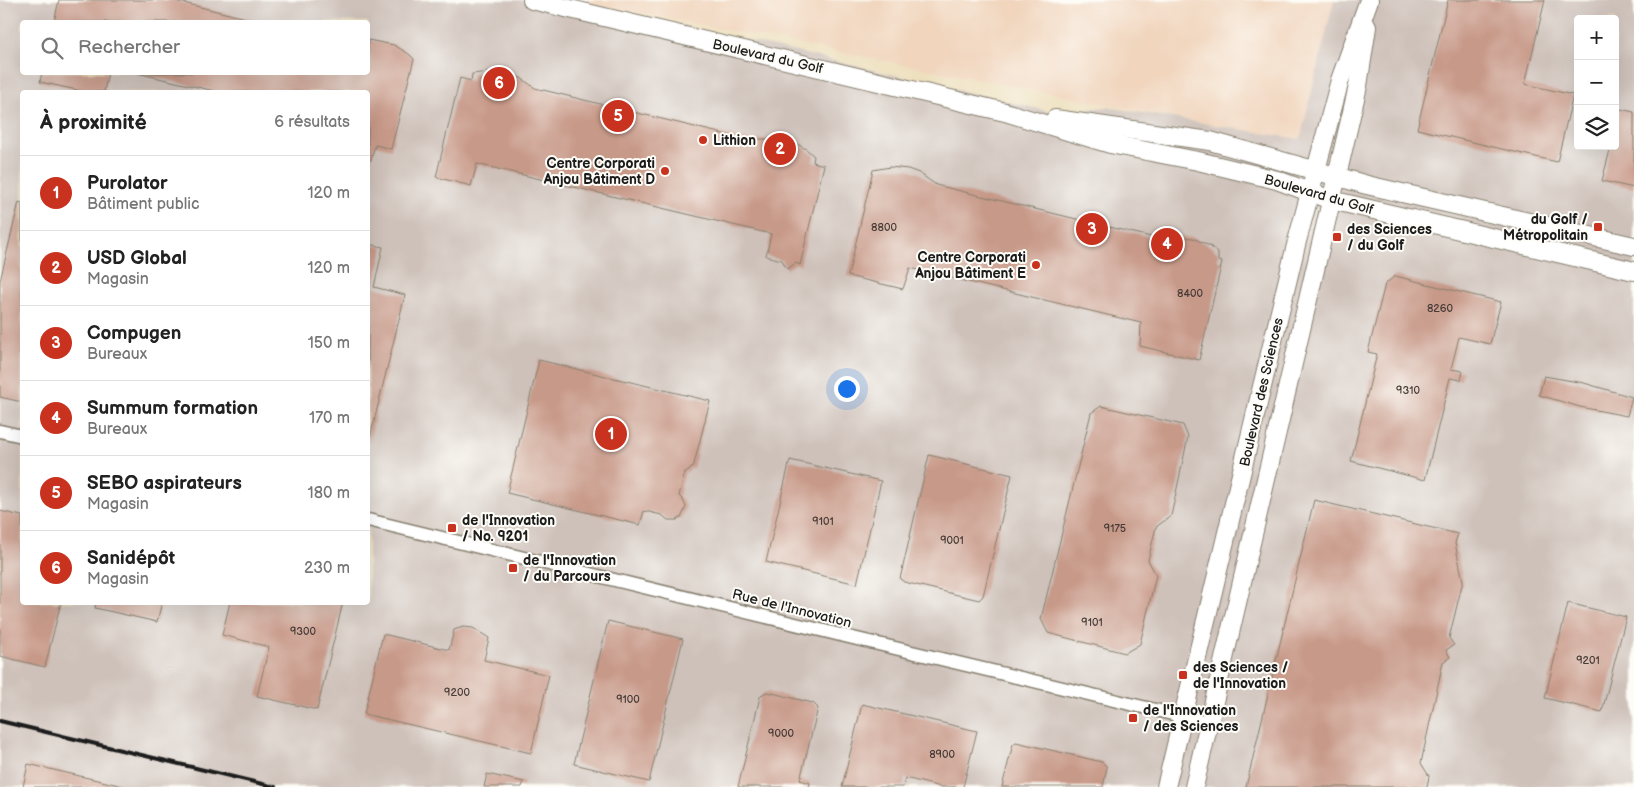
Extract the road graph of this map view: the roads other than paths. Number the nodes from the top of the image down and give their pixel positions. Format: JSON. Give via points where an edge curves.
{"nodes":[{"id":1,"x":532,"y":0,"type":"edge"},
{"id":2,"x":1370,"y":0,"type":"edge"},
{"id":3,"x":1005,"y":112,"type":"junction"},
{"id":4,"x":1316,"y":170,"type":"junction"},
{"id":5,"x":1337,"y":177,"type":"junction"},
{"id":6,"x":1310,"y":192,"type":"junction"},
{"id":7,"x":1331,"y":200,"type":"junction"},
{"id":8,"x":1634,"y":246,"type":"edge"},
{"id":9,"x":1634,"y":271,"type":"edge"},
{"id":10,"x":0,"y":431,"type":"edge"},
{"id":11,"x":20,"y":436,"type":"edge"},
{"id":12,"x":370,"y":520,"type":"edge"},
{"id":13,"x":1183,"y":716,"type":"junction"},
{"id":14,"x":1210,"y":723,"type":"junction"},
{"id":15,"x":1166,"y":787,"type":"edge"},
{"id":16,"x":1194,"y":787,"type":"edge"}],
"edges":[{"from":1,"to":3,"type":"street","name":"Boulevard du Golf"},
{"from":2,"to":4,"type":"street","name":"Boulevard des Sciences","via":[[1340,80]]},
{"from":2,"to":5,"type":"street","name":"Boulevard des Sciences","via":[[1358,86]]},
{"from":3,"to":4,"type":"street","name":"Boulevard du Golf","via":[[1210,141]]},
{"from":3,"to":6,"type":"street","name":"Boulevard du Golf","via":[[1110,144],[1198,161],[1277,180]]},
{"from":4,"to":5,"type":"street","name":"Boulevard du Golf"},
{"from":4,"to":6,"type":"street","name":"Boulevard des Sciences"},
{"from":5,"to":7,"type":"street","name":"Boulevard des Sciences"},
{"from":5,"to":8,"type":"street","name":"Boulevard du Golf"},
{"from":6,"to":7,"type":"street","name":"Boulevard du Golf"},
{"from":6,"to":13,"type":"street","name":"Boulevard des Sciences"},
{"from":7,"to":9,"type":"street","name":"Boulevard du Golf"},
{"from":7,"to":14,"type":"street","name":"Boulevard des Sciences"},
{"from":10,"to":11,"type":"street"},
{"from":12,"to":13,"type":"street","name":"Rue de l'Innovation"},
{"from":13,"to":14,"type":"street","name":"Rue de l'Innovation"},
{"from":13,"to":15,"type":"street","name":"Boulevard des Sciences"},
{"from":14,"to":16,"type":"street","name":"Boulevard des Sciences"}]}
